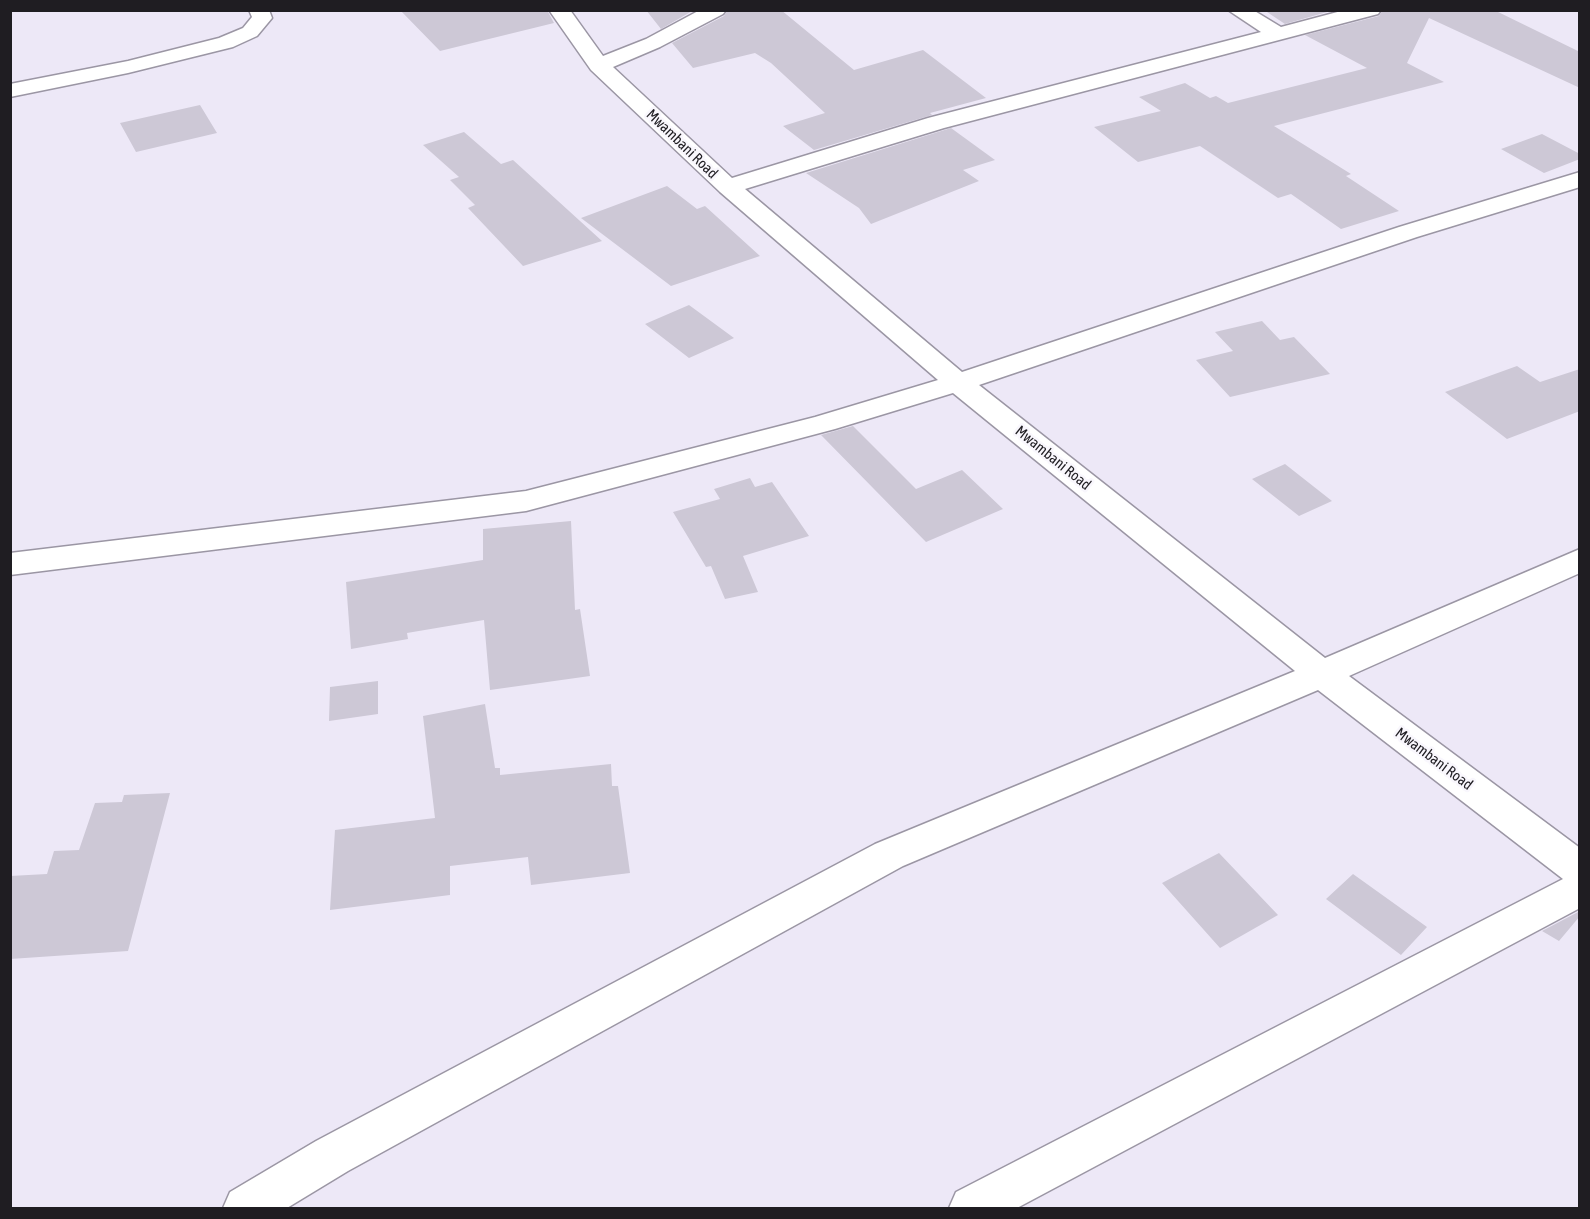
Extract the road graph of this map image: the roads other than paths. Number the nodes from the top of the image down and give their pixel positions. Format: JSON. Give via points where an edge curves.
{"nodes":[{"id":1,"x":259,"y":10,"type":"edge"},
{"id":2,"x":560,"y":10,"type":"edge"},
{"id":3,"x":716,"y":10,"type":"edge"},
{"id":4,"x":1238,"y":10,"type":"edge"},
{"id":5,"x":1371,"y":10,"type":"edge"},
{"id":6,"x":1278,"y":33,"type":"junction"},
{"id":7,"x":599,"y":65,"type":"junction"},
{"id":8,"x":10,"y":92,"type":"edge"},
{"id":9,"x":1580,"y":179,"type":"edge"},
{"id":10,"x":728,"y":187,"type":"junction"},
{"id":11,"x":958,"y":383,"type":"junction"},
{"id":12,"x":1580,"y":560,"type":"edge"},
{"id":13,"x":10,"y":564,"type":"edge"},
{"id":14,"x":1322,"y":674,"type":"junction"},
{"id":15,"x":1580,"y":870,"type":"edge"},
{"id":16,"x":1580,"y":889,"type":"edge"},
{"id":17,"x":246,"y":1209,"type":"edge"},
{"id":18,"x":972,"y":1209,"type":"edge"}],
"edges":[{"from":1,"to":8,"type":"street","via":[[262,18],[249,32],[226,43]]},
{"from":2,"to":7,"type":"street","name":"Mwambani Road"},
{"from":3,"to":7,"type":"street"},
{"from":4,"to":6,"type":"street"},
{"from":5,"to":6,"type":"street"},
{"from":6,"to":10,"type":"street","via":[[936,123]]},
{"from":7,"to":10,"type":"street","name":"Mwambani Road"},
{"from":9,"to":11,"type":"street","via":[[1408,232]]},
{"from":10,"to":11,"type":"street","name":"Mwambani Road"},
{"from":11,"to":13,"type":"street","via":[[825,423],[526,501]]},
{"from":11,"to":14,"type":"street","name":"Mwambani Road"},
{"from":12,"to":14,"type":"street"},
{"from":14,"to":15,"type":"street","name":"Mwambani Road"},
{"from":14,"to":17,"type":"street","via":[[889,855],[332,1156]]},
{"from":16,"to":18,"type":"street"}]}
